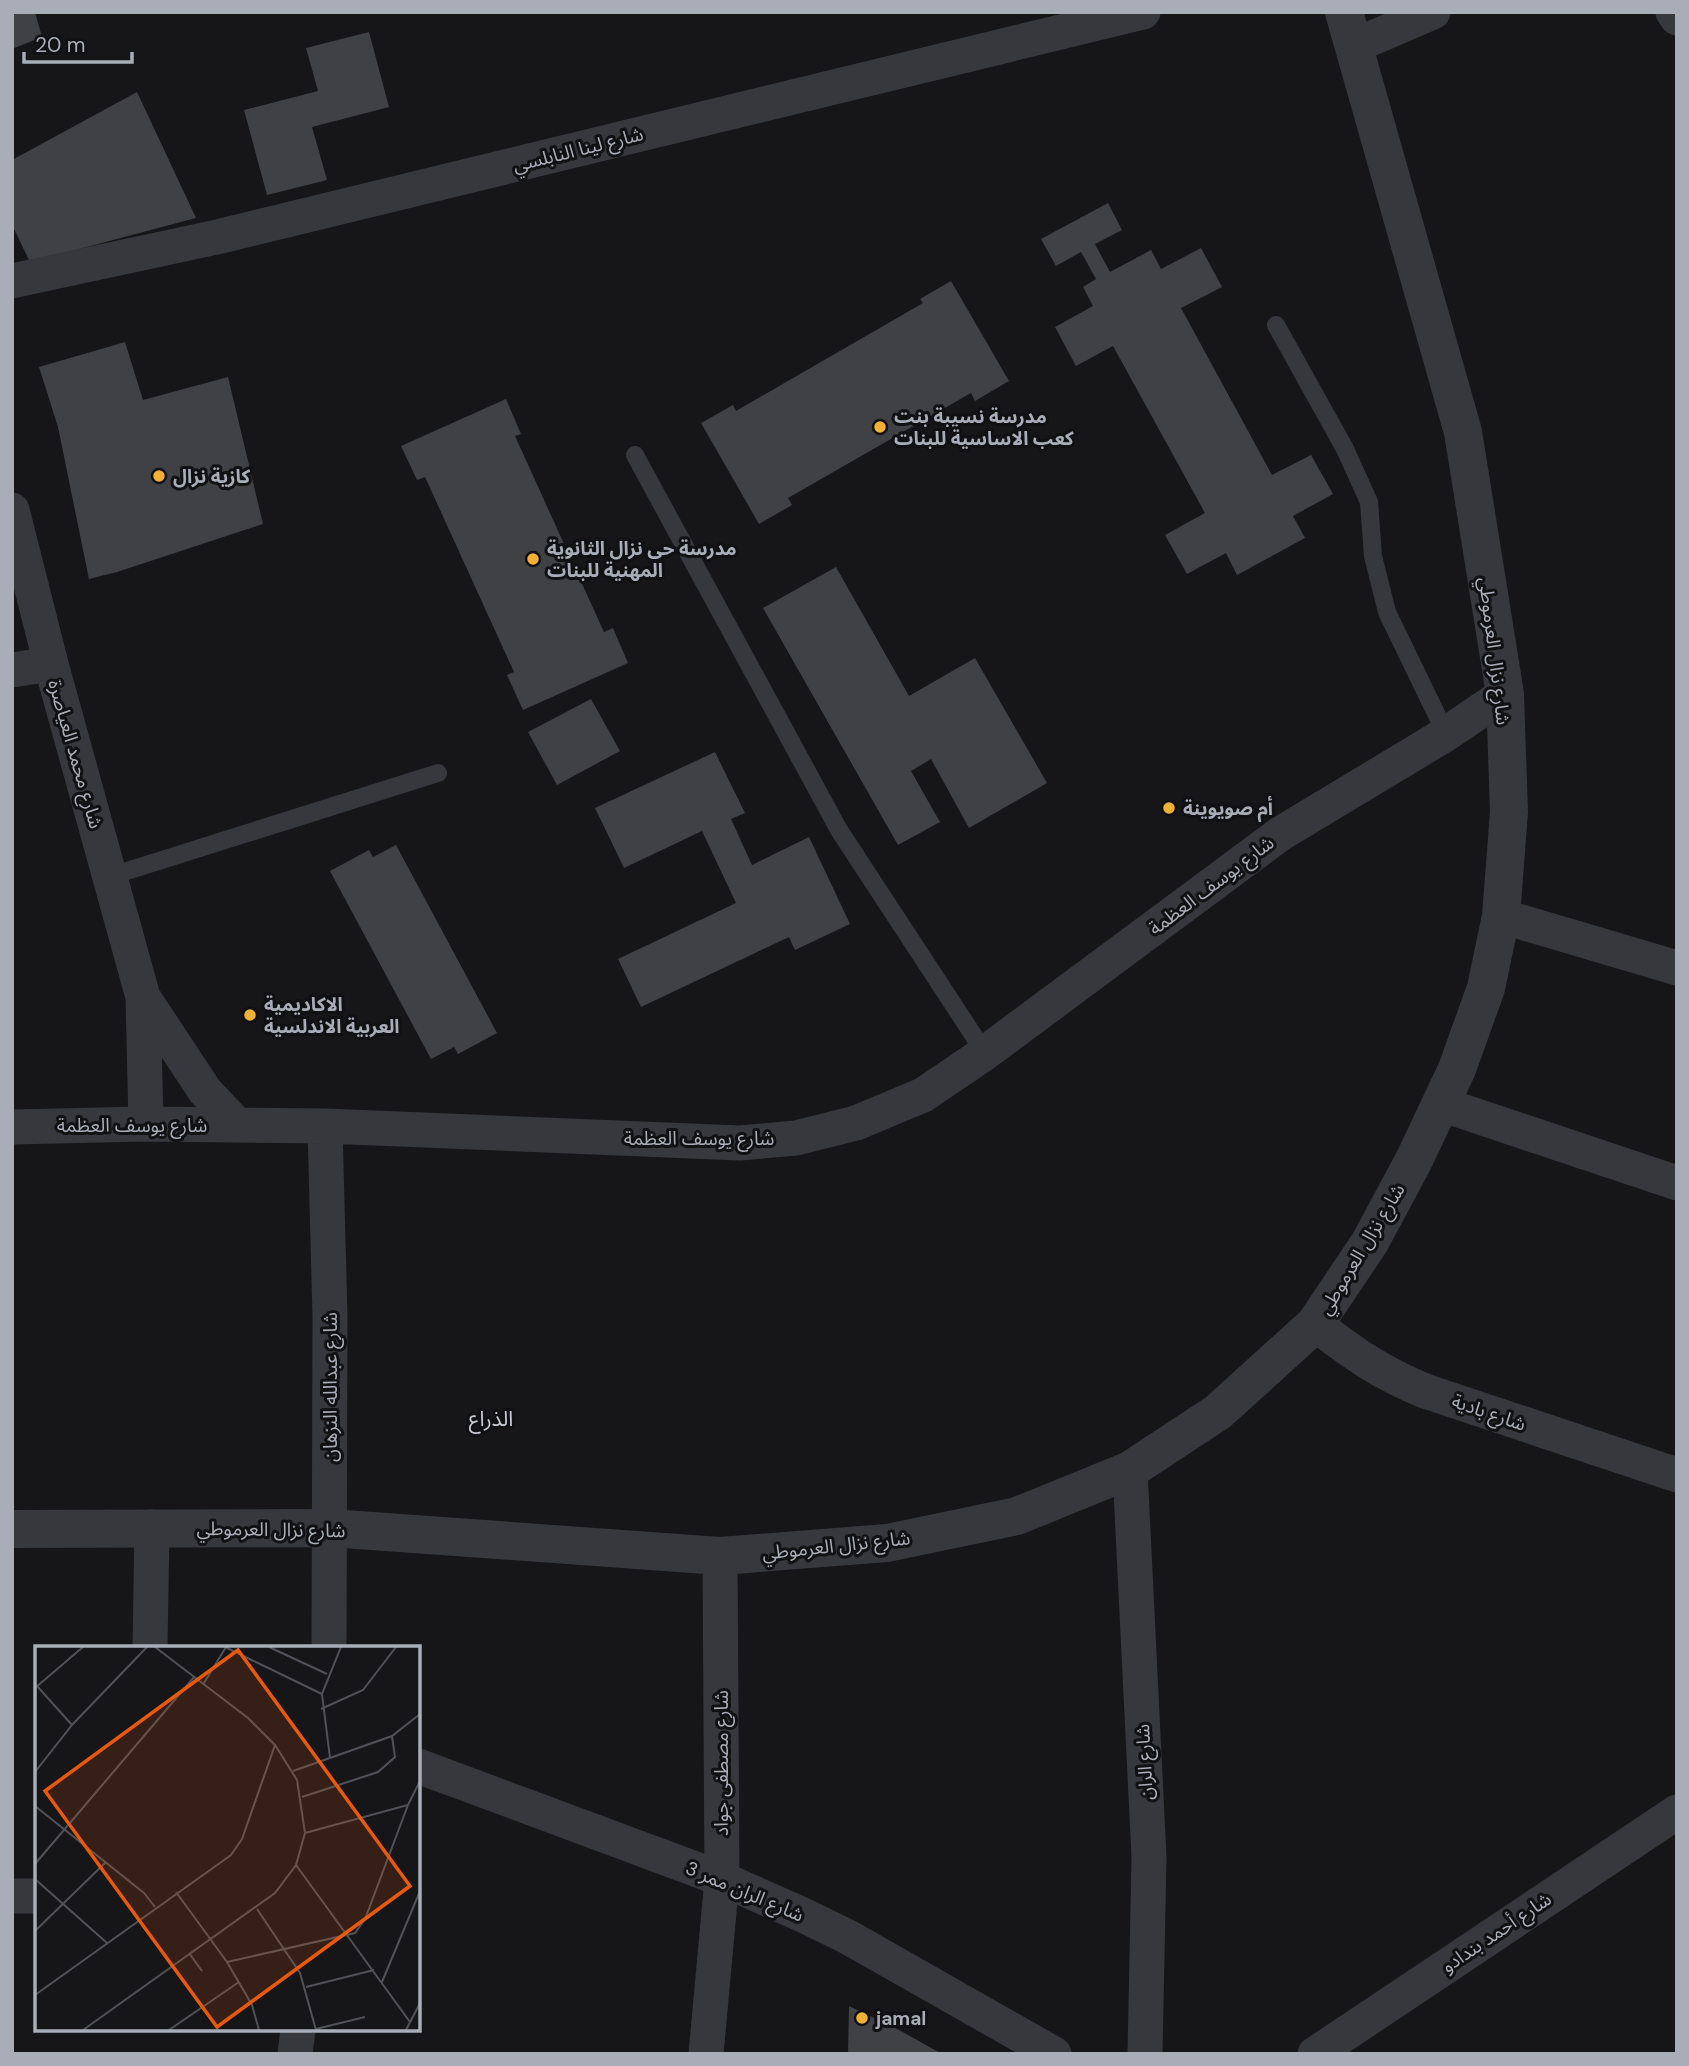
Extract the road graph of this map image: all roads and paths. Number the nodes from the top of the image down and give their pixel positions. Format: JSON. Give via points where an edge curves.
{"nodes":[{"id":1,"x":1143,"y":12,"type":"edge"},
{"id":2,"x":1433,"y":12,"type":"edge"},
{"id":3,"x":1674,"y":12,"type":"edge"},
{"id":4,"x":1677,"y":18,"type":"edge"},
{"id":5,"x":1349,"y":29,"type":"edge"},
{"id":6,"x":12,"y":281,"type":"edge"},
{"id":7,"x":1276,"y":325,"type":"dead end"},
{"id":8,"x":635,"y":455,"type":"dead end"},
{"id":9,"x":12,"y":510,"type":"edge"},
{"id":10,"x":51,"y":664,"type":"junction"},
{"id":11,"x":12,"y":670,"type":"edge"},
{"id":12,"x":1504,"y":694,"type":"junction"},
{"id":13,"x":1446,"y":734,"type":"junction"},
{"id":14,"x":439,"y":773,"type":"dead end"},
{"id":15,"x":110,"y":876,"type":"junction"},
{"id":16,"x":1502,"y":916,"type":"junction"},
{"id":17,"x":1677,"y":968,"type":"edge"},
{"id":18,"x":143,"y":997,"type":"junction"},
{"id":19,"x":985,"y":1053,"type":"junction"},
{"id":20,"x":1441,"y":1104,"type":"junction"},
{"id":21,"x":146,"y":1124,"type":"junction"},
{"id":22,"x":237,"y":1125,"type":"junction"},
{"id":23,"x":324,"y":1126,"type":"junction"},
{"id":24,"x":12,"y":1127,"type":"edge"},
{"id":25,"x":1677,"y":1183,"type":"edge"},
{"id":26,"x":1315,"y":1324,"type":"junction"},
{"id":27,"x":1130,"y":1470,"type":"junction"},
{"id":28,"x":1677,"y":1475,"type":"edge"},
{"id":29,"x":152,"y":1527,"type":"junction"},
{"id":30,"x":330,"y":1528,"type":"junction"},
{"id":31,"x":12,"y":1529,"type":"edge"},
{"id":32,"x":720,"y":1556,"type":"junction"},
{"id":33,"x":150,"y":1646,"type":"edge"},
{"id":34,"x":329,"y":1646,"type":"edge"},
{"id":35,"x":420,"y":1767,"type":"edge"},
{"id":36,"x":1677,"y":1812,"type":"edge"},
{"id":37,"x":722,"y":1879,"type":"junction"},
{"id":38,"x":12,"y":1896,"type":"edge"},
{"id":39,"x":35,"y":1896,"type":"edge"},
{"id":40,"x":298,"y":2031,"type":"edge"},
{"id":41,"x":295,"y":2054,"type":"edge"},
{"id":42,"x":706,"y":2054,"type":"edge"},
{"id":43,"x":1054,"y":2054,"type":"edge"},
{"id":44,"x":1145,"y":2054,"type":"edge"},
{"id":45,"x":1315,"y":2054,"type":"edge"}],
"edges":[{"from":1,"to":6,"type":"street","name":"شارع لينا النابلسي","via":[[230,234]]},
{"from":2,"to":5,"type":"street"},
{"from":3,"to":4,"type":"street"},
{"from":5,"to":12,"type":"street","name":"شارع نزال العرموطي","via":[[1462,432]]},
{"from":7,"to":13,"type":"lane","via":[[1345,449],[1368,502],[1373,556],[1387,612]]},
{"from":8,"to":19,"type":"lane","via":[[839,830]]},
{"from":9,"to":10,"type":"street","name":"شارع محمد العياصرة"},
{"from":10,"to":11,"type":"street"},
{"from":10,"to":15,"type":"street","name":"شارع محمد العياصرة"},
{"from":12,"to":13,"type":"street","name":"شارع يوسف العظمة"},
{"from":12,"to":16,"type":"street","name":"شارع نزال العرموطي","via":[[1509,811]]},
{"from":13,"to":19,"type":"street","name":"شارع يوسف العظمة","via":[[1280,834]]},
{"from":14,"to":15,"type":"lane"},
{"from":15,"to":18,"type":"street","name":"شارع محمد العياصرة"},
{"from":16,"to":17,"type":"street"},
{"from":16,"to":20,"type":"street","name":"شارع نزال العرموطي","via":[[1486,988]]},
{"from":18,"to":21,"type":"street","name":"شارع محمد العياصرة"},
{"from":18,"to":22,"type":"street","name":"شارع محمد العياصرة","via":[[198,1082]]},
{"from":19,"to":23,"type":"street","name":"شارع يوسف العظمة","via":[[923,1095],[856,1123],[796,1138],[740,1143]]},
{"from":20,"to":25,"type":"street"},
{"from":20,"to":26,"type":"street","name":"شارع نزال العرموطي","via":[[1370,1242]]},
{"from":21,"to":22,"type":"street","name":"شارع يوسف العظمة"},
{"from":21,"to":24,"type":"street","name":"شارع يوسف العظمة"},
{"from":22,"to":23,"type":"street","name":"شارع يوسف العظمة"},
{"from":23,"to":30,"type":"street","name":"شارع عبدالله النزهان"},
{"from":26,"to":27,"type":"street","name":"شارع نزال العرموطي","via":[[1218,1412]]},
{"from":26,"to":28,"type":"street","name":"شارع بادية","via":[[1389,1376]]},
{"from":27,"to":32,"type":"street","name":"شارع نزال العرموطي","via":[[1017,1516],[887,1543]]},
{"from":27,"to":44,"type":"street","name":"شارع الران","via":[[1149,1857]]},
{"from":29,"to":30,"type":"street","name":"شارع نزال العرموطي"},
{"from":29,"to":31,"type":"street","name":"شارع نزال العرموطي"},
{"from":29,"to":33,"type":"street"},
{"from":30,"to":32,"type":"street","name":"شارع نزال العرموطي"},
{"from":30,"to":34,"type":"street","name":"شارع عبدالله النزهان"},
{"from":32,"to":37,"type":"street","name":"شارع مصطفى جواد"},
{"from":35,"to":37,"type":"street","name":"شارع الران ممر 3"},
{"from":36,"to":45,"type":"street","name":"شارع أحمد بندادو"},
{"from":37,"to":42,"type":"street","name":"شارع مصطفى جواد"},
{"from":37,"to":43,"type":"street","name":"شارع الران ممر 3","via":[[848,1937]]},
{"from":38,"to":39,"type":"street"},
{"from":40,"to":41,"type":"street"}]}
